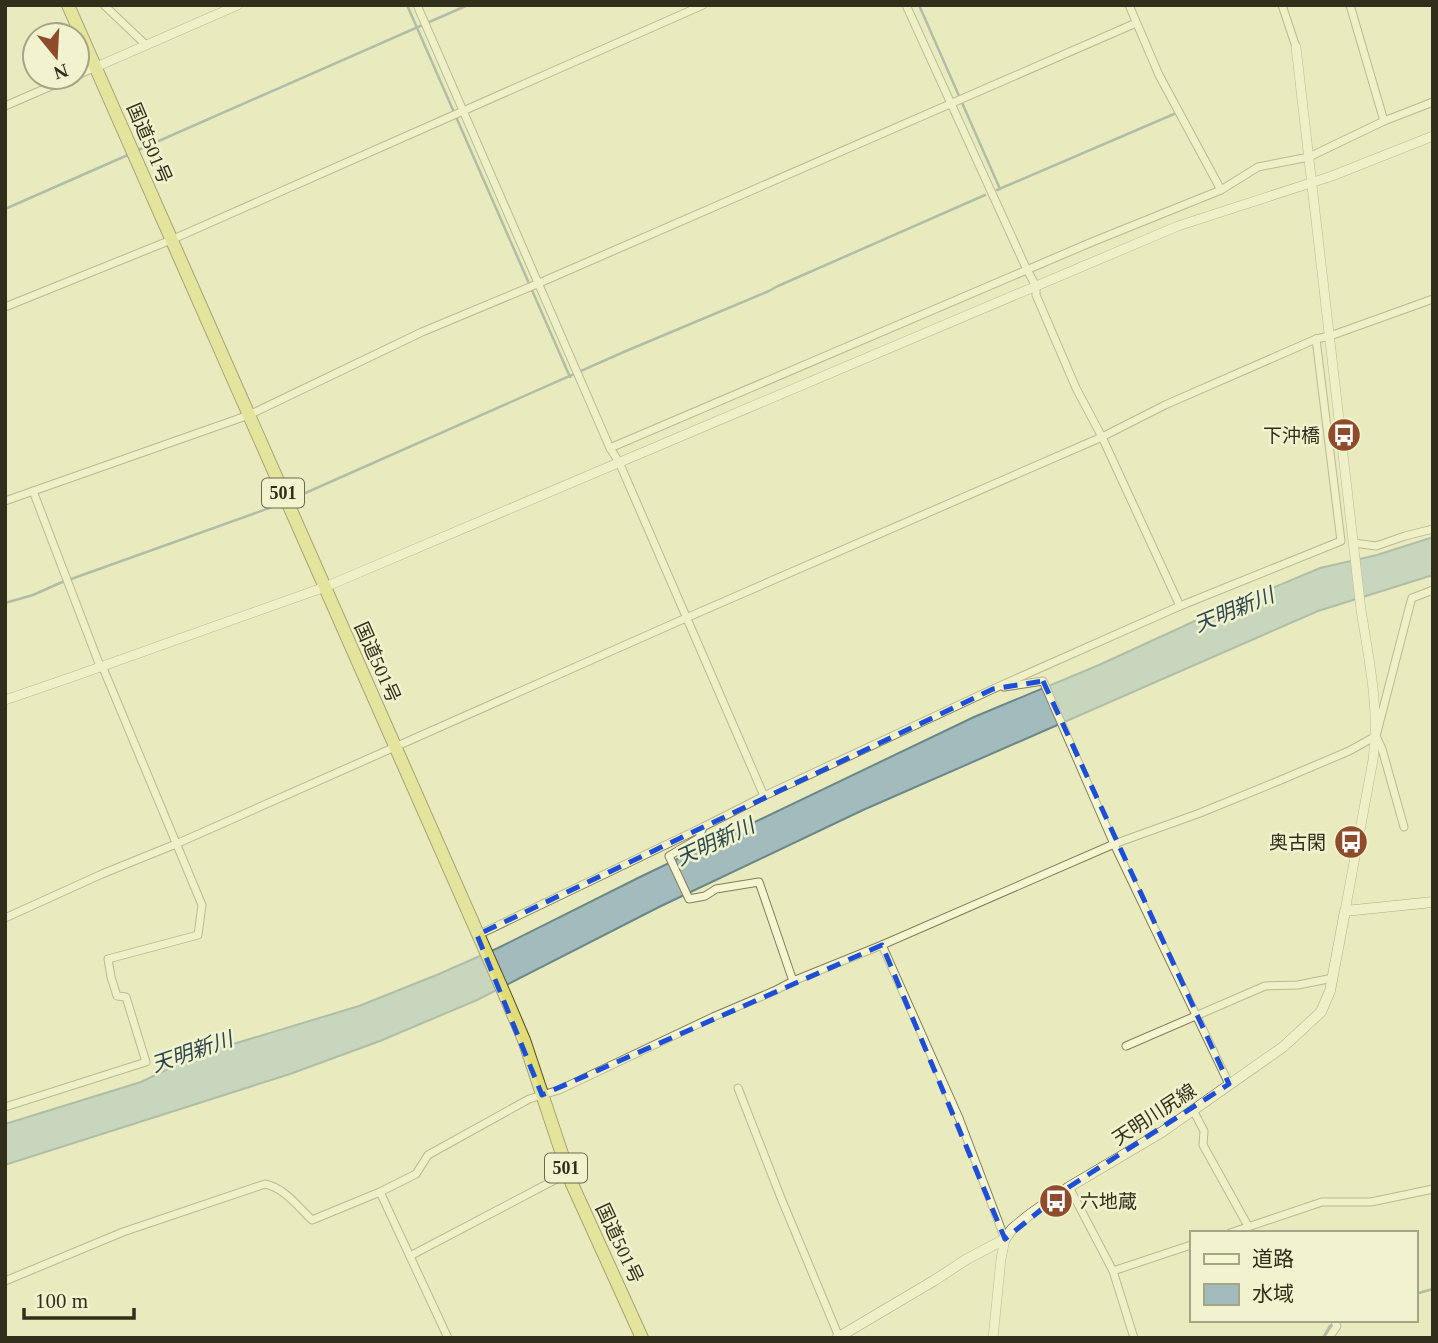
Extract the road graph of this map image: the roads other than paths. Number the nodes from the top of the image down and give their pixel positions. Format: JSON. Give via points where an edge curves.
{"nodes":[{"id":1,"x":68,"y":5,"type":"edge"},
{"id":2,"x":104,"y":5,"type":"edge"},
{"id":3,"x":238,"y":5,"type":"edge"},
{"id":4,"x":417,"y":5,"type":"edge"},
{"id":5,"x":703,"y":5,"type":"edge"},
{"id":6,"x":906,"y":5,"type":"edge"},
{"id":7,"x":1129,"y":5,"type":"edge"},
{"id":8,"x":1282,"y":5,"type":"edge"},
{"id":9,"x":1350,"y":5,"type":"edge"},
{"id":10,"x":1136,"y":23,"type":"junction"},
{"id":11,"x":146,"y":45,"type":"junction"},
{"id":12,"x":1296,"y":47,"type":"joint"},
{"id":13,"x":96,"y":67,"type":"junction"},
{"id":14,"x":91,"y":69,"type":"edge"},
{"id":15,"x":40,"y":91,"type":"edge"},
{"id":16,"x":1433,"y":102,"type":"edge"},
{"id":17,"x":950,"y":104,"type":"junction"},
{"id":18,"x":5,"y":106,"type":"edge"},
{"id":19,"x":462,"y":110,"type":"junction"},
{"id":20,"x":1384,"y":121,"type":"junction"},
{"id":21,"x":1433,"y":136,"type":"edge"},
{"id":22,"x":1309,"y":157,"type":"junction"},
{"id":23,"x":1312,"y":182,"type":"junction"},
{"id":24,"x":1221,"y":190,"type":"junction"},
{"id":25,"x":171,"y":240,"type":"junction"},
{"id":26,"x":1027,"y":270,"type":"junction"},
{"id":27,"x":537,"y":284,"type":"junction"},
{"id":28,"x":1036,"y":286,"type":"junction"},
{"id":29,"x":1433,"y":299,"type":"edge"},
{"id":30,"x":5,"y":307,"type":"edge"},
{"id":31,"x":1330,"y":336,"type":"junction"},
{"id":32,"x":1316,"y":339,"type":"junction"},
{"id":33,"x":249,"y":415,"type":"junction"},
{"id":34,"x":1102,"y":437,"type":"junction"},
{"id":35,"x":610,"y":448,"type":"junction"},
{"id":36,"x":619,"y":462,"type":"junction"},
{"id":37,"x":33,"y":491,"type":"junction"},
{"id":38,"x":5,"y":501,"type":"edge"},
{"id":39,"x":1433,"y":529,"type":"edge"},
{"id":40,"x":1354,"y":547,"type":"junction"},
{"id":41,"x":325,"y":587,"type":"junction"},
{"id":42,"x":1433,"y":590,"type":"edge"},
{"id":43,"x":1180,"y":606,"type":"junction"},
{"id":44,"x":686,"y":618,"type":"junction"},
{"id":45,"x":100,"y":666,"type":"junction"},
{"id":46,"x":993,"y":689,"type":"junction"},
{"id":47,"x":5,"y":700,"type":"edge"},
{"id":48,"x":1376,"y":736,"type":"junction"},
{"id":49,"x":394,"y":746,"type":"junction"},
{"id":50,"x":764,"y":796,"type":"junction"},
{"id":51,"x":703,"y":827,"type":"junction"},
{"id":52,"x":1404,"y":827,"type":"dead end"},
{"id":53,"x":176,"y":844,"type":"junction"},
{"id":54,"x":1114,"y":844,"type":"junction"},
{"id":55,"x":1433,"y":902,"type":"edge"},
{"id":56,"x":1345,"y":911,"type":"junction"},
{"id":57,"x":5,"y":918,"type":"edge"},
{"id":58,"x":478,"y":938,"type":"junction"},
{"id":59,"x":882,"y":945,"type":"junction"},
{"id":60,"x":1333,"y":978,"type":"junction"},
{"id":61,"x":793,"y":981,"type":"junction"},
{"id":62,"x":1196,"y":1016,"type":"junction"},
{"id":63,"x":1126,"y":1045,"type":"dead end"},
{"id":64,"x":1229,"y":1084,"type":"junction"},
{"id":65,"x":738,"y":1088,"type":"dead end"},
{"id":66,"x":542,"y":1095,"type":"junction"},
{"id":67,"x":5,"y":1107,"type":"edge"},
{"id":68,"x":1193,"y":1110,"type":"junction"},
{"id":69,"x":568,"y":1173,"type":"junction"},
{"id":70,"x":1069,"y":1187,"type":"junction"},
{"id":71,"x":1433,"y":1189,"type":"edge"},
{"id":72,"x":380,"y":1192,"type":"junction"},
{"id":73,"x":1244,"y":1229,"type":"edge"},
{"id":74,"x":1005,"y":1239,"type":"junction"},
{"id":75,"x":1190,"y":1245,"type":"edge"},
{"id":76,"x":410,"y":1255,"type":"junction"},
{"id":77,"x":1113,"y":1271,"type":"junction"},
{"id":78,"x":5,"y":1282,"type":"edge"},
{"id":79,"x":1335,"y":1322,"type":"edge"},
{"id":80,"x":838,"y":1337,"type":"edge"},
{"id":81,"x":448,"y":1338,"type":"edge"},
{"id":82,"x":642,"y":1338,"type":"edge"},
{"id":83,"x":993,"y":1338,"type":"edge"},
{"id":84,"x":1134,"y":1338,"type":"edge"},
{"id":85,"x":1329,"y":1338,"type":"edge"}],
"edges":[{"from":1,"to":13,"type":"highway","name":"国道501号","number":"501"},
{"from":2,"to":11,"type":"street"},
{"from":3,"to":11,"type":"street"},
{"from":4,"to":19,"type":"street"},
{"from":5,"to":19,"type":"street"},
{"from":6,"to":17,"type":"street"},
{"from":7,"to":10,"type":"street"},
{"from":8,"to":12,"type":"street"},
{"from":9,"to":20,"type":"street"},
{"from":10,"to":17,"type":"street"},
{"from":10,"to":24,"type":"street"},
{"from":11,"to":13,"type":"street"},
{"from":12,"to":22,"type":"street"},
{"from":13,"to":14,"type":"street"},
{"from":13,"to":25,"type":"highway","name":"国道501号","number":"501"},
{"from":15,"to":18,"type":"street"},
{"from":16,"to":20,"type":"street"},
{"from":17,"to":26,"type":"street"},
{"from":17,"to":27,"type":"street"},
{"from":19,"to":25,"type":"street"},
{"from":19,"to":27,"type":"street"},
{"from":20,"to":22,"type":"street"},
{"from":21,"to":23,"type":"street"},
{"from":22,"to":23,"type":"street"},
{"from":22,"to":24,"type":"street","via":[[1258,167]]},
{"from":23,"to":28,"type":"street","via":[[1178,226]]},
{"from":23,"to":31,"type":"street"},
{"from":24,"to":26,"type":"street"},
{"from":25,"to":30,"type":"street"},
{"from":25,"to":33,"type":"highway","name":"国道501号","number":"501"},
{"from":26,"to":28,"type":"street"},
{"from":26,"to":35,"type":"street"},
{"from":27,"to":33,"type":"street","via":[[422,332]]},
{"from":27,"to":35,"type":"street"},
{"from":28,"to":34,"type":"street","via":[[1076,388]]},
{"from":28,"to":36,"type":"street"},
{"from":29,"to":31,"type":"street"},
{"from":31,"to":32,"type":"street"},
{"from":31,"to":40,"type":"street"},
{"from":32,"to":34,"type":"street"},
{"from":32,"to":43,"type":"street","via":[[1341,541]]},
{"from":33,"to":37,"type":"street"},
{"from":33,"to":41,"type":"highway","name":"国道501号","number":"501"},
{"from":34,"to":43,"type":"street"},
{"from":34,"to":44,"type":"street"},
{"from":35,"to":36,"type":"street"},
{"from":36,"to":41,"type":"street"},
{"from":36,"to":44,"type":"street"},
{"from":37,"to":38,"type":"street"},
{"from":37,"to":45,"type":"street"},
{"from":39,"to":40,"type":"street","via":[[1376,546]]},
{"from":40,"to":48,"type":"street"},
{"from":41,"to":45,"type":"street"},
{"from":41,"to":49,"type":"highway","name":"国道501号","number":"501"},
{"from":42,"to":48,"type":"street","via":[[1412,598]]},
{"from":43,"to":46,"type":"street"},
{"from":44,"to":49,"type":"street"},
{"from":44,"to":50,"type":"street"},
{"from":45,"to":47,"type":"street"},
{"from":45,"to":53,"type":"street"},
{"from":46,"to":50,"type":"street"},
{"from":46,"to":54,"type":"street","via":[[1043,681]]},
{"from":48,"to":52,"type":"street"},
{"from":48,"to":54,"type":"street","via":[[1276,782]]},
{"from":48,"to":56,"type":"street"},
{"from":49,"to":53,"type":"street"},
{"from":49,"to":58,"type":"highway","name":"国道501号","number":"501"},
{"from":50,"to":51,"type":"street"},
{"from":51,"to":58,"type":"street"},
{"from":51,"to":61,"type":"street","via":[[699,838],[669,856],[689,899],[759,882]]},
{"from":53,"to":57,"type":"street"},
{"from":53,"to":67,"type":"street","via":[[202,905],[198,935],[108,959],[117,996],[126,997],[146,1062]]},
{"from":54,"to":59,"type":"street"},
{"from":54,"to":62,"type":"street"},
{"from":55,"to":56,"type":"main road"},
{"from":56,"to":60,"type":"main road","name":"天明川尻線"},
{"from":58,"to":66,"type":"highway","name":"国道501号","number":"501","via":[[524,1040]]},
{"from":59,"to":61,"type":"street"},
{"from":59,"to":74,"type":"street","via":[[959,1118]]},
{"from":60,"to":62,"type":"street","via":[[1265,986]]},
{"from":60,"to":64,"type":"main road","name":"天明川尻線","via":[[1321,1012]]},
{"from":61,"to":66,"type":"street"},
{"from":62,"to":63,"type":"street"},
{"from":62,"to":64,"type":"street"},
{"from":64,"to":68,"type":"main road","name":"天明川尻線"},
{"from":65,"to":80,"type":"street"},
{"from":66,"to":69,"type":"highway","name":"国道501号","number":"501"},
{"from":66,"to":72,"type":"street","via":[[428,1155],[416,1174]]},
{"from":68,"to":70,"type":"main road","name":"天明川尻線"},
{"from":68,"to":73,"type":"street","via":[[1204,1131],[1203,1145]]},
{"from":69,"to":76,"type":"street"},
{"from":69,"to":82,"type":"highway","name":"国道501号","number":"501"},
{"from":70,"to":74,"type":"main road","name":"天明川尻線","via":[[1029,1214]]},
{"from":70,"to":77,"type":"street"},
{"from":71,"to":73,"type":"street","via":[[1371,1202],[1322,1202]]},
{"from":72,"to":76,"type":"street"},
{"from":72,"to":78,"type":"street","via":[[312,1220],[282,1191],[265,1184],[123,1232]]},
{"from":74,"to":80,"type":"main road","name":"天明川尻線"},
{"from":74,"to":83,"type":"street"},
{"from":75,"to":77,"type":"street"},
{"from":76,"to":81,"type":"street"},
{"from":77,"to":84,"type":"street"},
{"from":79,"to":85,"type":"street"}]}
